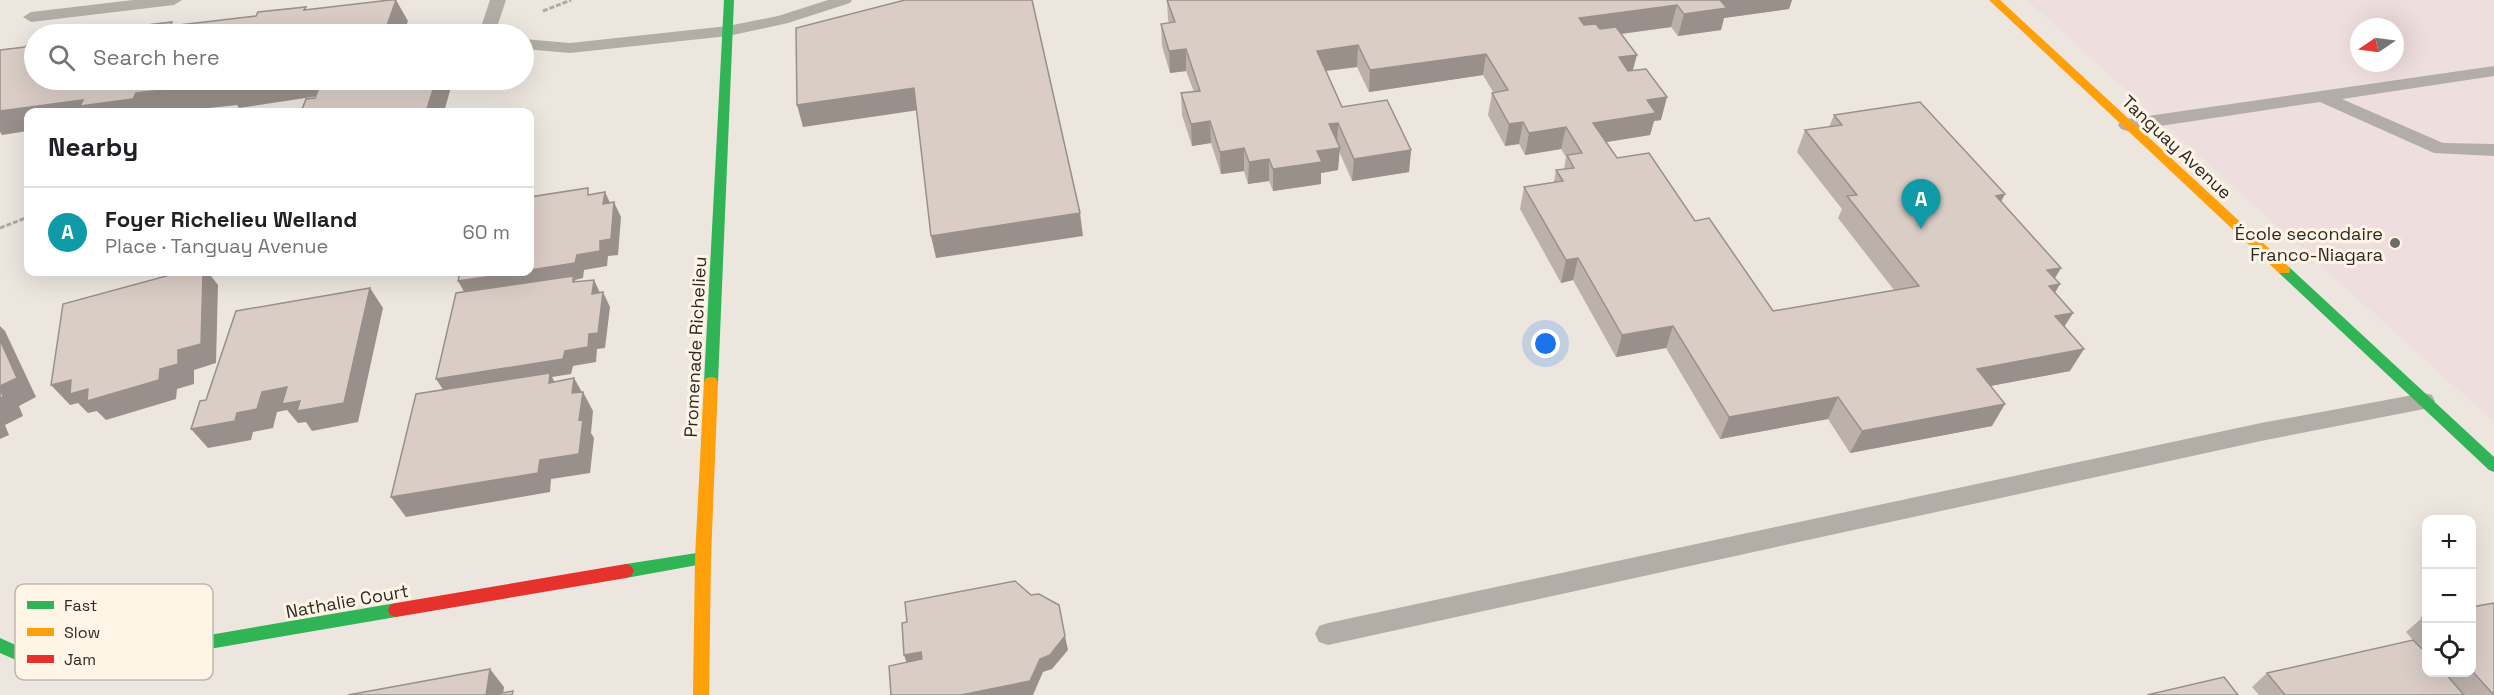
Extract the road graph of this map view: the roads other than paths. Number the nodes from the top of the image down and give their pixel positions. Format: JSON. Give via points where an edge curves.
{"nodes":[{"id":1,"x":174,"y":0,"type":"edge"},
{"id":2,"x":498,"y":0,"type":"edge"},
{"id":3,"x":729,"y":0,"type":"edge"},
{"id":4,"x":844,"y":0,"type":"edge"},
{"id":5,"x":1994,"y":0,"type":"edge"},
{"id":6,"x":31,"y":17,"type":"dead end"},
{"id":7,"x":490,"y":24,"type":"edge"},
{"id":8,"x":728,"y":31,"type":"junction"},
{"id":9,"x":534,"y":45,"type":"edge"},
{"id":10,"x":2494,"y":71,"type":"edge"},
{"id":11,"x":2323,"y":96,"type":"junction"},
{"id":12,"x":2127,"y":125,"type":"junction"},
{"id":13,"x":2494,"y":150,"type":"edge"},
{"id":14,"x":2424,"y":401,"type":"junction"},
{"id":15,"x":2494,"y":466,"type":"edge"},
{"id":16,"x":703,"y":558,"type":"junction"},
{"id":17,"x":1328,"y":633,"type":"dead end"},
{"id":18,"x":213,"y":641,"type":"edge"},
{"id":19,"x":0,"y":645,"type":"edge"},
{"id":20,"x":15,"y":652,"type":"edge"},
{"id":21,"x":701,"y":695,"type":"edge"}],
"edges":[{"from":1,"to":6,"type":"lane"},
{"from":2,"to":7,"type":"lane"},
{"from":3,"to":8,"type":"street","name":"Promenade Richelieu"},
{"from":4,"to":8,"type":"lane","via":[[782,20]]},
{"from":5,"to":12,"type":"street","name":"Tanguay Avenue"},
{"from":8,"to":9,"type":"lane","via":[[570,48]]},
{"from":8,"to":16,"type":"street","name":"Promenade Richelieu"},
{"from":10,"to":11,"type":"lane"},
{"from":11,"to":12,"type":"lane"},
{"from":11,"to":13,"type":"lane","via":[[2440,149]]},
{"from":12,"to":14,"type":"street","name":"Tanguay Avenue"},
{"from":14,"to":15,"type":"street","name":"Tanguay Avenue"},
{"from":14,"to":17,"type":"lane","via":[[2261,432]]},
{"from":16,"to":18,"type":"street","name":"Nathalie Court"},
{"from":16,"to":21,"type":"street","name":"Promenade Richelieu"},
{"from":19,"to":20,"type":"street","name":"Nathalie Court"}]}
